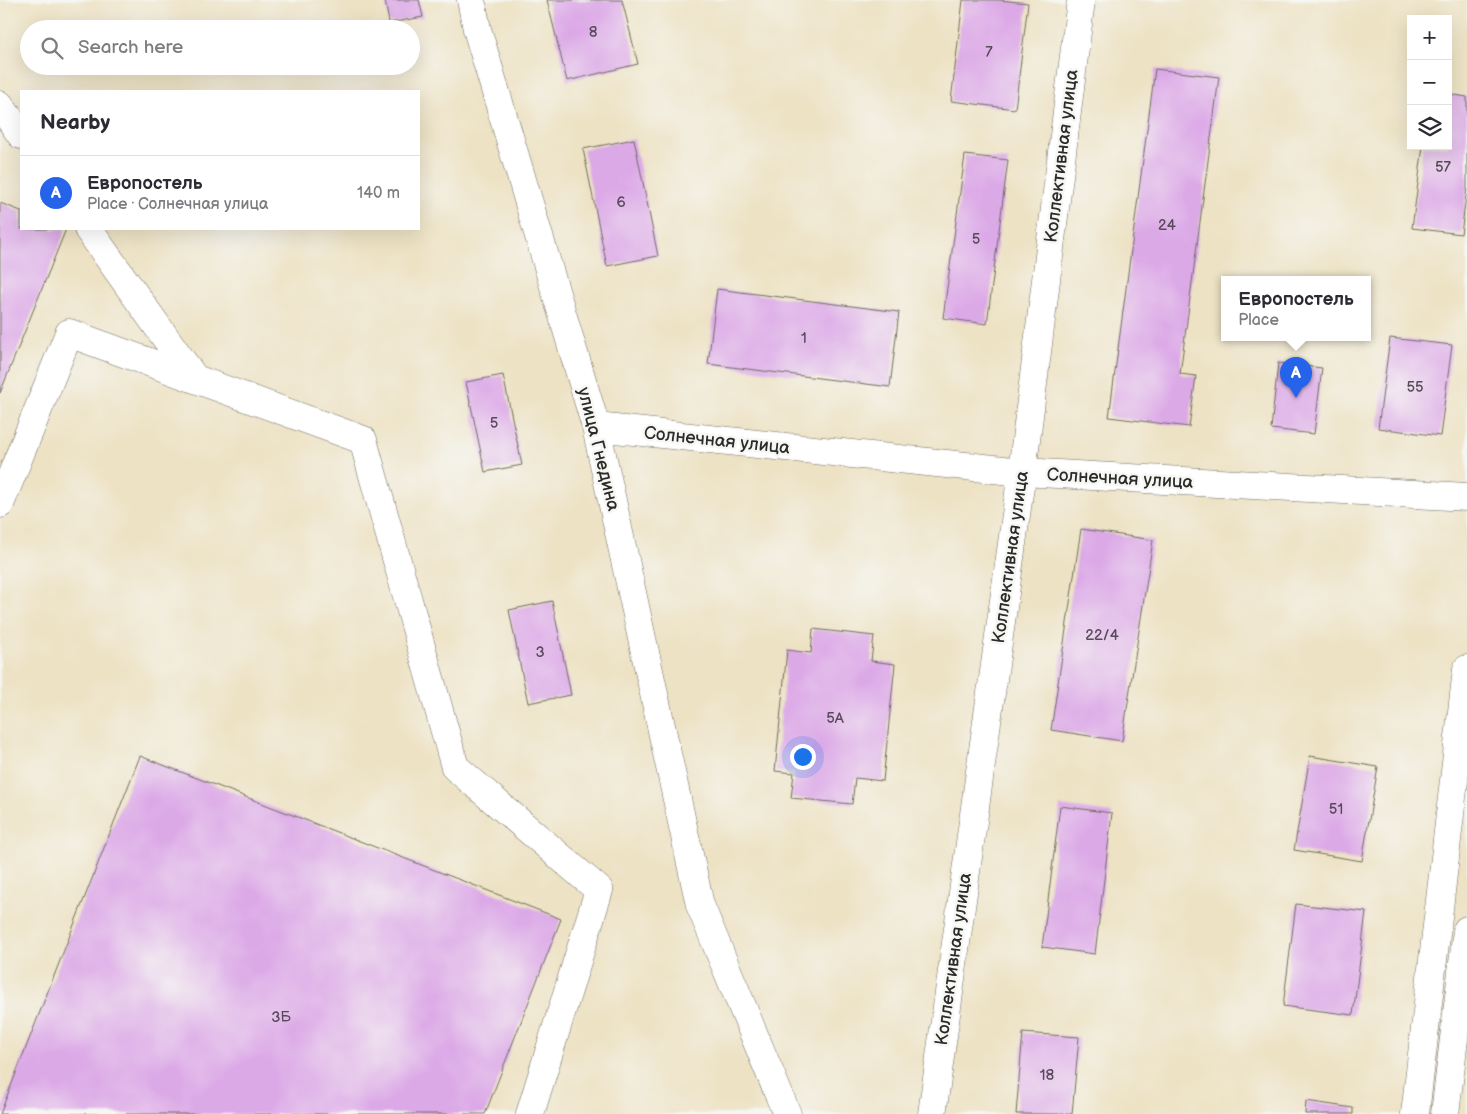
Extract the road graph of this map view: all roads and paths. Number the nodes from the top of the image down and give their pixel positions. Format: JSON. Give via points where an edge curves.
{"nodes":[{"id":1,"x":471,"y":0,"type":"edge"},
{"id":2,"x":1081,"y":0,"type":"edge"},
{"id":3,"x":0,"y":105,"type":"edge"},
{"id":4,"x":20,"y":134,"type":"edge"},
{"id":5,"x":89,"y":230,"type":"edge"},
{"id":6,"x":195,"y":379,"type":"junction"},
{"id":7,"x":596,"y":427,"type":"junction"},
{"id":8,"x":1022,"y":472,"type":"junction"},
{"id":9,"x":1467,"y":497,"type":"edge"},
{"id":10,"x":0,"y":504,"type":"edge"},
{"id":11,"x":1467,"y":669,"type":"edge"},
{"id":12,"x":1467,"y":930,"type":"edge"},
{"id":13,"x":530,"y":1114,"type":"edge"},
{"id":14,"x":787,"y":1114,"type":"edge"},
{"id":15,"x":932,"y":1114,"type":"edge"},
{"id":16,"x":1415,"y":1114,"type":"edge"},
{"id":17,"x":1445,"y":1114,"type":"edge"}],
"edges":[{"from":1,"to":7,"type":"street","name":"улица Гнедина"},
{"from":2,"to":8,"type":"street","name":"Коллективная улица"},
{"from":3,"to":4,"type":"street"},
{"from":5,"to":6,"type":"street"},
{"from":6,"to":10,"type":"street","via":[[69,333]]},
{"from":6,"to":13,"type":"street","via":[[363,440],[455,767],[599,890]]},
{"from":7,"to":8,"type":"street","name":"Солнечная улица"},
{"from":7,"to":14,"type":"street","name":"улица Гнедина","via":[[700,905]]},
{"from":8,"to":9,"type":"street","name":"Солнечная улица"},
{"from":8,"to":15,"type":"street","name":"Коллективная улица"},
{"from":11,"to":16,"type":"street"},
{"from":12,"to":17,"type":"street"}]}
